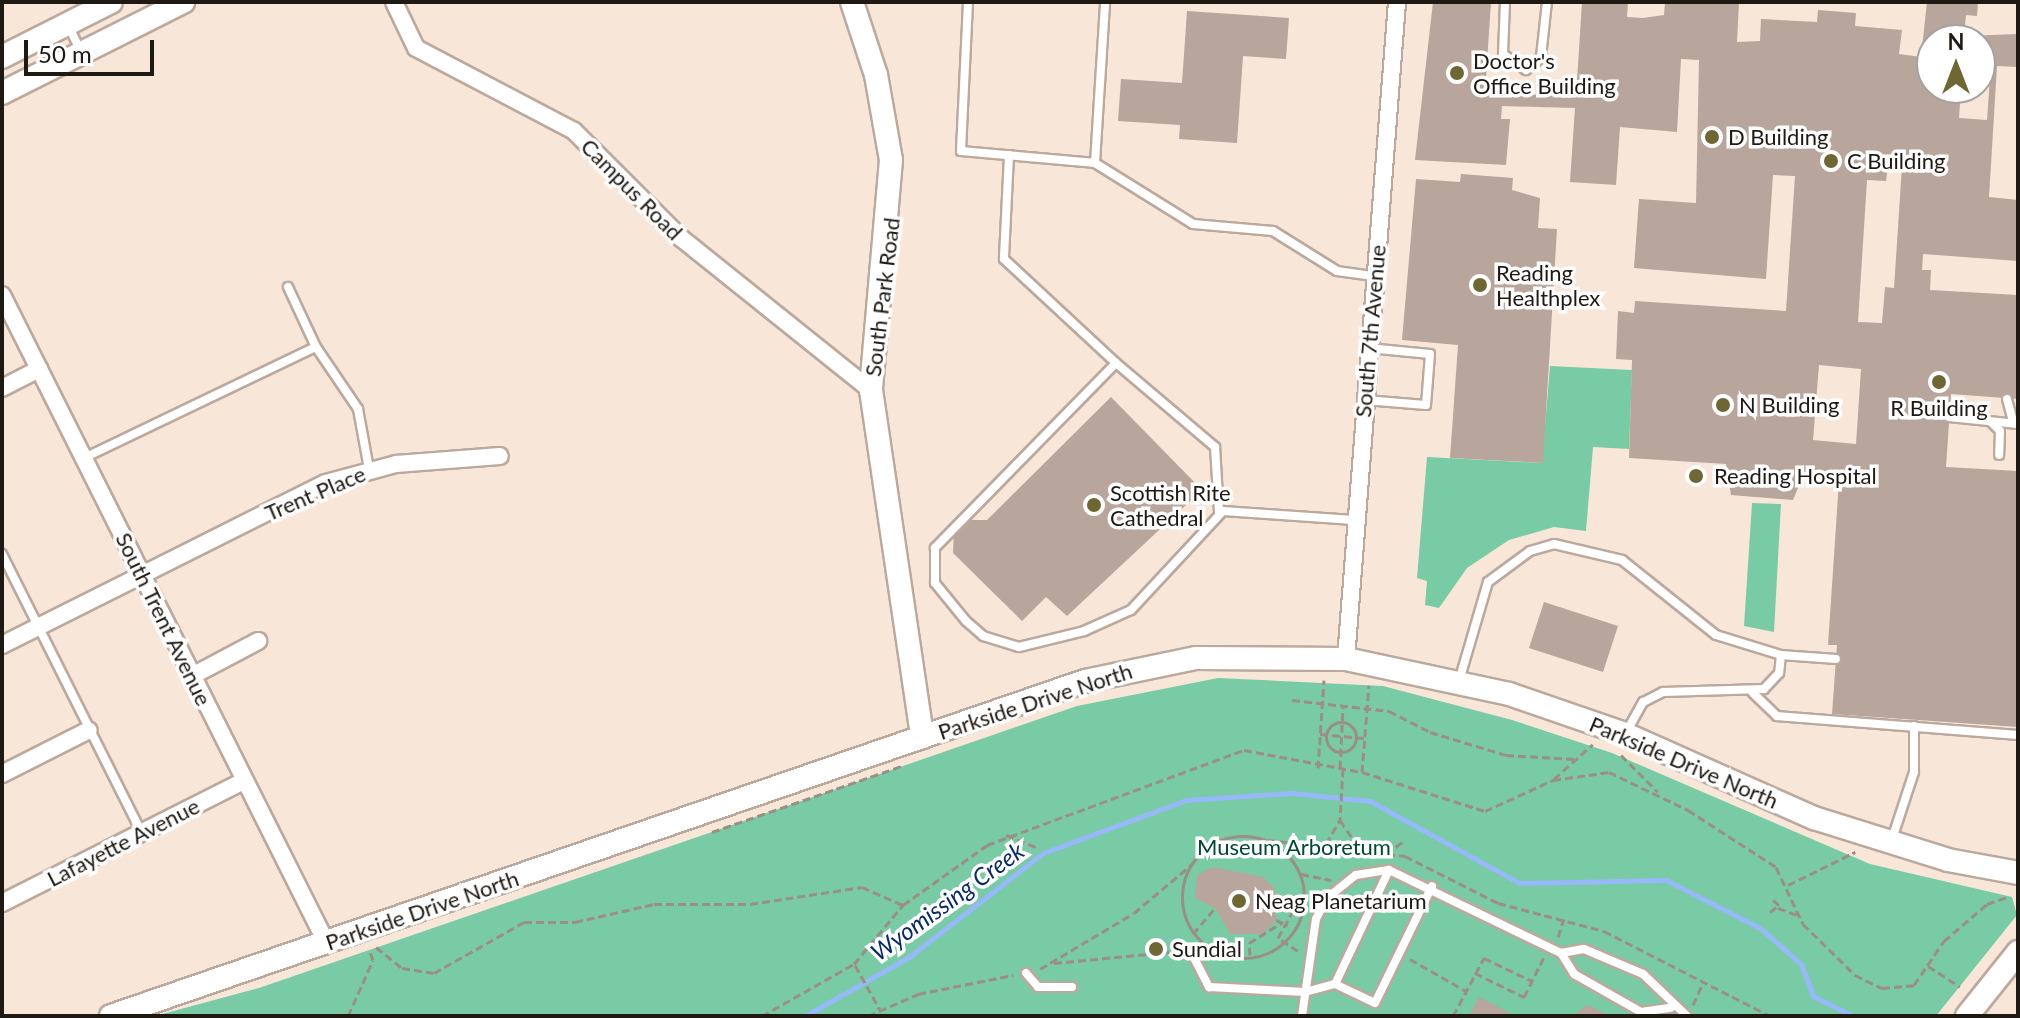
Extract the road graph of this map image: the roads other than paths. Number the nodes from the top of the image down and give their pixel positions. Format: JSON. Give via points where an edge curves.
{"nodes":[{"id":1,"x":111,"y":2,"type":"edge"},
{"id":2,"x":183,"y":2,"type":"edge"},
{"id":3,"x":394,"y":2,"type":"edge"},
{"id":4,"x":852,"y":2,"type":"edge"},
{"id":5,"x":968,"y":2,"type":"edge"},
{"id":6,"x":1105,"y":2,"type":"edge"},
{"id":7,"x":1397,"y":2,"type":"edge"},
{"id":8,"x":1505,"y":2,"type":"edge"},
{"id":9,"x":1547,"y":2,"type":"edge"},
{"id":10,"x":67,"y":24,"type":"junction"},
{"id":11,"x":82,"y":53,"type":"junction"},
{"id":12,"x":2,"y":57,"type":"edge"},
{"id":13,"x":2,"y":93,"type":"edge"},
{"id":14,"x":1009,"y":155,"type":"junction"},
{"id":15,"x":1095,"y":163,"type":"junction"},
{"id":16,"x":1374,"y":276,"type":"junction"},
{"id":17,"x":288,"y":287,"type":"dead end"},
{"id":18,"x":2,"y":295,"type":"edge"},
{"id":19,"x":316,"y":347,"type":"junction"},
{"id":20,"x":1368,"y":348,"type":"junction"},
{"id":21,"x":1116,"y":363,"type":"junction"},
{"id":22,"x":39,"y":369,"type":"junction"},
{"id":23,"x":2,"y":388,"type":"edge"},
{"id":24,"x":871,"y":390,"type":"junction"},
{"id":25,"x":2007,"y":399,"type":"dead end"},
{"id":26,"x":1364,"y":400,"type":"junction"},
{"id":27,"x":1949,"y":417,"type":"dead end"},
{"id":28,"x":1992,"y":422,"type":"junction"},
{"id":29,"x":2017,"y":424,"type":"edge"},
{"id":30,"x":1999,"y":455,"type":"dead end"},
{"id":31,"x":500,"y":456,"type":"dead end"},
{"id":32,"x":84,"y":459,"type":"junction"},
{"id":33,"x":369,"y":469,"type":"junction"},
{"id":34,"x":1219,"y":512,"type":"junction"},
{"id":35,"x":1354,"y":520,"type":"junction"},
{"id":36,"x":2,"y":554,"type":"edge"},
{"id":37,"x":141,"y":575,"type":"junction"},
{"id":38,"x":38,"y":627,"type":"junction"},
{"id":39,"x":258,"y":641,"type":"dead end"},
{"id":40,"x":2,"y":645,"type":"edge"},
{"id":41,"x":1781,"y":655,"type":"junction"},
{"id":42,"x":1346,"y":659,"type":"junction"},
{"id":43,"x":1836,"y":659,"type":"dead end"},
{"id":44,"x":192,"y":676,"type":"junction"},
{"id":45,"x":1458,"y":682,"type":"junction"},
{"id":46,"x":1753,"y":693,"type":"junction"},
{"id":47,"x":1914,"y":726,"type":"junction"},
{"id":48,"x":89,"y":730,"type":"junction"},
{"id":49,"x":2017,"y":735,"type":"edge"},
{"id":50,"x":922,"y":737,"type":"junction"},
{"id":51,"x":1621,"y":743,"type":"junction"},
{"id":52,"x":2,"y":774,"type":"edge"},
{"id":53,"x":244,"y":781,"type":"junction"},
{"id":54,"x":141,"y":833,"type":"junction"},
{"id":55,"x":1891,"y":842,"type":"junction"},
{"id":56,"x":1389,"y":870,"type":"junction"},
{"id":57,"x":2018,"y":873,"type":"edge"},
{"id":58,"x":1432,"y":886,"type":"junction"},
{"id":59,"x":2,"y":903,"type":"edge"},
{"id":60,"x":326,"y":942,"type":"junction"},
{"id":61,"x":1190,"y":950,"type":"road end"},
{"id":62,"x":2018,"y":952,"type":"edge"},
{"id":63,"x":1561,"y":953,"type":"junction"},
{"id":64,"x":1026,"y":973,"type":"road end"},
{"id":65,"x":1335,"y":984,"type":"junction"},
{"id":66,"x":1072,"y":987,"type":"dead end"},
{"id":67,"x":1305,"y":992,"type":"junction"},
{"id":68,"x":1671,"y":1008,"type":"junction"},
{"id":69,"x":111,"y":1016,"type":"edge"},
{"id":70,"x":1302,"y":1016,"type":"edge"},
{"id":71,"x":1687,"y":1016,"type":"edge"},
{"id":72,"x":1967,"y":1016,"type":"edge"}],
"edges":[{"from":1,"to":10,"type":"street"},
{"from":2,"to":11,"type":"street"},
{"from":3,"to":24,"type":"street","name":"Campus Road","via":[[416,48],[574,131],[681,238]]},
{"from":4,"to":24,"type":"street","name":"South Park Road","via":[[876,75],[891,160]]},
{"from":5,"to":14,"type":"lane","via":[[961,151]]},
{"from":6,"to":15,"type":"lane"},
{"from":7,"to":16,"type":"street","name":"South 7th Avenue"},
{"from":8,"to":9,"type":"lane","via":[[1503,54],[1526,70],[1541,57]]},
{"from":10,"to":11,"type":"lane"},
{"from":10,"to":12,"type":"street"},
{"from":11,"to":13,"type":"street"},
{"from":14,"to":15,"type":"lane"},
{"from":14,"to":21,"type":"lane","via":[[1004,259]]},
{"from":15,"to":16,"type":"lane","via":[[1193,224],[1273,231],[1337,271]]},
{"from":16,"to":20,"type":"street","name":"South 7th Avenue"},
{"from":17,"to":19,"type":"lane"},
{"from":18,"to":22,"type":"street","name":"South Trent Avenue"},
{"from":19,"to":32,"type":"lane"},
{"from":19,"to":33,"type":"lane","via":[[358,409]]},
{"from":20,"to":26,"type":"street","name":"South 7th Avenue"},
{"from":20,"to":26,"type":"lane","via":[[1430,354],[1426,405]]},
{"from":21,"to":34,"type":"lane","via":[[1215,447]]},
{"from":21,"to":34,"type":"lane","via":[[941,538],[932,560],[942,594],[983,636],[1019,647],[1046,642],[1131,610]]},
{"from":22,"to":23,"type":"street"},
{"from":22,"to":32,"type":"street","name":"South Trent Avenue"},
{"from":24,"to":50,"type":"street","name":"South Park Road"},
{"from":25,"to":29,"type":"lane","via":[[2007,418]]},
{"from":26,"to":35,"type":"street","name":"South 7th Avenue"},
{"from":27,"to":28,"type":"lane"},
{"from":28,"to":29,"type":"lane"},
{"from":28,"to":30,"type":"lane","via":[[2000,431]]},
{"from":31,"to":33,"type":"street","name":"Trent Place"},
{"from":32,"to":37,"type":"street","name":"South Trent Avenue"},
{"from":33,"to":37,"type":"street","name":"Trent Place"},
{"from":34,"to":35,"type":"lane"},
{"from":35,"to":42,"type":"street","name":"South 7th Avenue"},
{"from":36,"to":38,"type":"lane"},
{"from":37,"to":38,"type":"street","name":"Trent Place"},
{"from":37,"to":44,"type":"street","name":"South Trent Avenue"},
{"from":38,"to":40,"type":"street","name":"Trent Place"},
{"from":38,"to":48,"type":"lane"},
{"from":39,"to":44,"type":"street"},
{"from":41,"to":43,"type":"lane"},
{"from":41,"to":45,"type":"lane","via":[[1716,635],[1622,560],[1554,544],[1530,551],[1488,582]]},
{"from":41,"to":46,"type":"lane","via":[[1779,673]]},
{"from":42,"to":45,"type":"street","name":"Parkside Drive North"},
{"from":42,"to":50,"type":"street","name":"Parkside Drive North","via":[[1241,655],[1154,664]]},
{"from":44,"to":53,"type":"street","name":"South Trent Avenue"},
{"from":45,"to":51,"type":"street","name":"Parkside Drive North"},
{"from":46,"to":47,"type":"lane","via":[[1777,716]]},
{"from":46,"to":51,"type":"lane","via":[[1663,692],[1643,702]]},
{"from":47,"to":49,"type":"lane"},
{"from":47,"to":55,"type":"lane","via":[[1914,772]]},
{"from":48,"to":52,"type":"street"},
{"from":48,"to":54,"type":"lane"},
{"from":50,"to":60,"type":"street","name":"Parkside Drive North"},
{"from":51,"to":55,"type":"street","name":"Parkside Drive North"},
{"from":53,"to":54,"type":"street","name":"Lafayette Avenue"},
{"from":53,"to":60,"type":"street","name":"South Trent Avenue"},
{"from":54,"to":59,"type":"street","name":"Lafayette Avenue"},
{"from":55,"to":57,"type":"street","name":"Parkside Drive North"},
{"from":56,"to":58,"type":"lane"},
{"from":56,"to":65,"type":"lane"},
{"from":56,"to":67,"type":"lane","via":[[1342,885],[1316,919]]},
{"from":58,"to":63,"type":"lane"},
{"from":58,"to":65,"type":"lane","via":[[1375,1003]]},
{"from":60,"to":69,"type":"street","name":"Parkside Drive North"},
{"from":61,"to":67,"type":"lane","via":[[1209,987]]},
{"from":62,"to":72,"type":"street"},
{"from":63,"to":68,"type":"lane","via":[[1574,974],[1641,1012]]},
{"from":63,"to":68,"type":"lane","via":[[1584,949],[1629,967],[1666,990]]},
{"from":64,"to":66,"type":"lane","via":[[1038,987]]},
{"from":65,"to":67,"type":"lane"},
{"from":67,"to":70,"type":"lane"},
{"from":68,"to":71,"type":"lane"}]}
